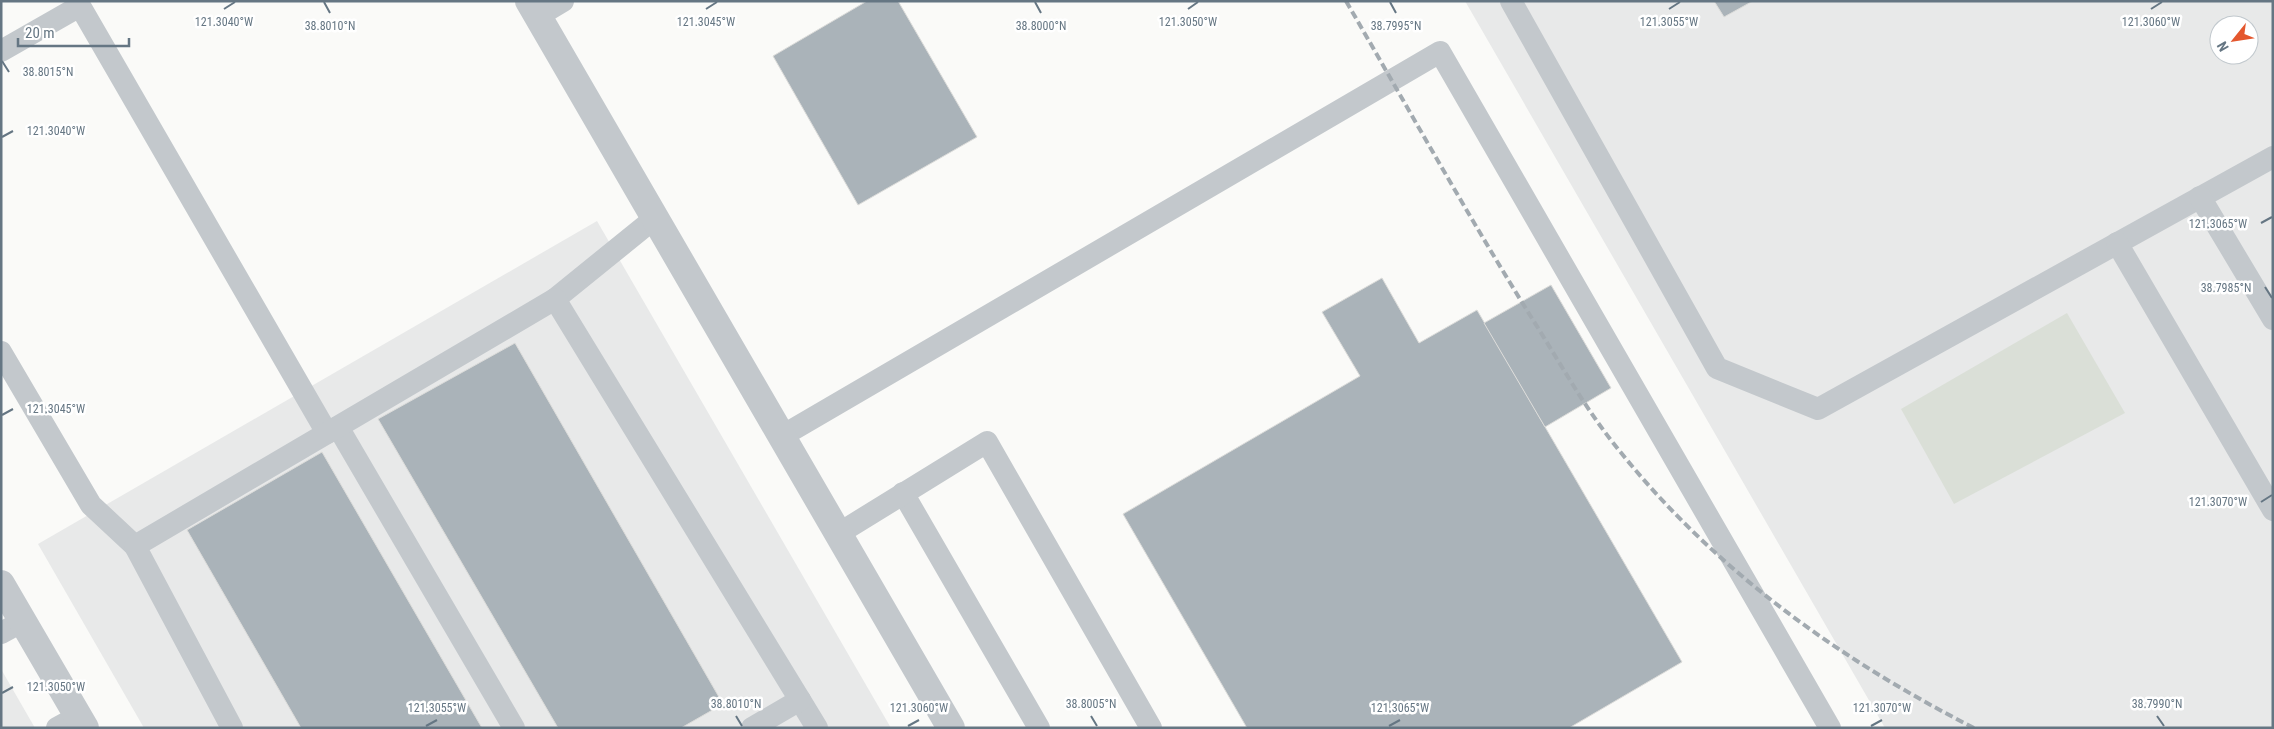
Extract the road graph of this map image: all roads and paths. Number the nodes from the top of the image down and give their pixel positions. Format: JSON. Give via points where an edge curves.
{"nodes":[{"id":1,"x":563,"y":1,"type":"edge"},
{"id":2,"x":1511,"y":1,"type":"edge"},
{"id":3,"x":534,"y":8,"type":"edge"},
{"id":4,"x":1,"y":51,"type":"edge"},
{"id":5,"x":2273,"y":157,"type":"edge"},
{"id":6,"x":2200,"y":197,"type":"junction"},
{"id":7,"x":655,"y":218,"type":"junction"},
{"id":8,"x":2117,"y":243,"type":"junction"},
{"id":9,"x":555,"y":299,"type":"junction"},
{"id":10,"x":2273,"y":319,"type":"edge"},
{"id":11,"x":1,"y":352,"type":"edge"},
{"id":12,"x":333,"y":430,"type":"junction"},
{"id":13,"x":782,"y":436,"type":"junction"},
{"id":14,"x":903,"y":493,"type":"junction"},
{"id":15,"x":2273,"y":510,"type":"edge"},
{"id":16,"x":838,"y":534,"type":"junction"},
{"id":17,"x":135,"y":546,"type":"junction"},
{"id":18,"x":1,"y":584,"type":"edge"},
{"id":19,"x":12,"y":627,"type":"edge"},
{"id":20,"x":800,"y":700,"type":"junction"},
{"id":21,"x":74,"y":724,"type":"edge"},
{"id":22,"x":232,"y":728,"type":"edge"},
{"id":23,"x":514,"y":728,"type":"edge"},
{"id":24,"x":752,"y":728,"type":"edge"},
{"id":25,"x":817,"y":728,"type":"edge"},
{"id":26,"x":951,"y":728,"type":"edge"},
{"id":27,"x":1039,"y":728,"type":"edge"},
{"id":28,"x":1151,"y":728,"type":"edge"},
{"id":29,"x":1830,"y":728,"type":"edge"}],
"edges":[{"from":1,"to":3,"type":"lane"},
{"from":2,"to":8,"type":"lane","via":[[1717,368],[1818,409]]},
{"from":3,"to":7,"type":"street"},
{"from":4,"to":12,"type":"lane","via":[[80,6]]},
{"from":5,"to":6,"type":"lane"},
{"from":6,"to":8,"type":"lane"},
{"from":6,"to":10,"type":"lane"},
{"from":7,"to":9,"type":"lane"},
{"from":7,"to":13,"type":"street"},
{"from":8,"to":15,"type":"lane"},
{"from":9,"to":12,"type":"lane"},
{"from":9,"to":20,"type":"lane"},
{"from":11,"to":17,"type":"lane","via":[[91,505]]},
{"from":12,"to":17,"type":"lane"},
{"from":12,"to":23,"type":"lane"},
{"from":13,"to":16,"type":"street"},
{"from":13,"to":29,"type":"lane","via":[[1440,52]]},
{"from":14,"to":16,"type":"lane"},
{"from":14,"to":27,"type":"lane"},
{"from":14,"to":28,"type":"lane","via":[[987,442]]},
{"from":16,"to":26,"type":"street"},
{"from":17,"to":22,"type":"lane"},
{"from":18,"to":19,"type":"street"},
{"from":19,"to":21,"type":"street"},
{"from":20,"to":24,"type":"lane"},
{"from":20,"to":25,"type":"lane"}]}
